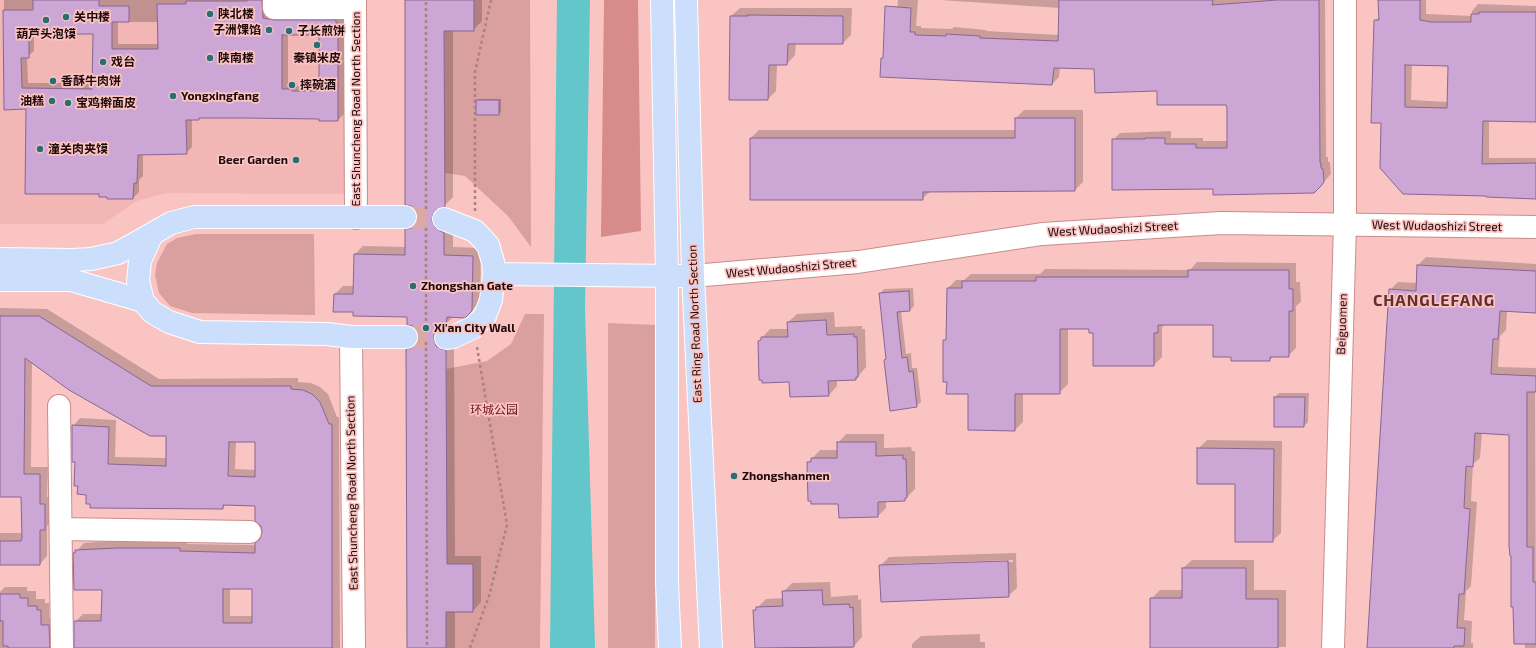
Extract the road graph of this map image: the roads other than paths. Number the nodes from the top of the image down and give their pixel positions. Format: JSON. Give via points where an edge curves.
{"nodes":[{"id":1,"x":274,"y":0,"type":"edge"},
{"id":2,"x":662,"y":0,"type":"edge"},
{"id":3,"x":686,"y":0,"type":"edge"},
{"id":4,"x":1345,"y":0,"type":"edge"},
{"id":5,"x":356,"y":4,"type":"edge"},
{"id":6,"x":405,"y":217,"type":"tunnel mouth"},
{"id":7,"x":356,"y":218,"type":"junction"},
{"id":8,"x":432,"y":219,"type":"tunnel mouth"},
{"id":9,"x":1345,"y":224,"type":"junction"},
{"id":10,"x":1536,"y":227,"type":"edge"},
{"id":11,"x":152,"y":234,"type":"junction"},
{"id":12,"x":0,"y":259,"type":"edge"},
{"id":13,"x":494,"y":274,"type":"junction"},
{"id":14,"x":667,"y":276,"type":"junction"},
{"id":15,"x":692,"y":276,"type":"junction"},
{"id":16,"x":0,"y":280,"type":"edge"},
{"id":17,"x":143,"y":301,"type":"junction"},
{"id":18,"x":351,"y":337,"type":"junction"},
{"id":19,"x":406,"y":337,"type":"tunnel mouth"},
{"id":20,"x":446,"y":338,"type":"tunnel mouth"},
{"id":21,"x":59,"y":406,"type":"dead end"},
{"id":22,"x":62,"y":529,"type":"junction"},
{"id":23,"x":250,"y":532,"type":"dead end"},
{"id":24,"x":62,"y":648,"type":"edge"},
{"id":25,"x":354,"y":648,"type":"edge"},
{"id":26,"x":670,"y":648,"type":"edge"},
{"id":27,"x":711,"y":648,"type":"edge"},
{"id":28,"x":1333,"y":648,"type":"edge"}],
"edges":[{"from":1,"to":5,"type":"street","via":[[274,8]]},
{"from":2,"to":14,"type":"main road"},
{"from":3,"to":15,"type":"main road","name":"East Ring Road North Section"},
{"from":4,"to":9,"type":"street","name":"Beiguomen"},
{"from":5,"to":7,"type":"street","name":"East Shuncheng Road North Section"},
{"from":6,"to":7,"type":"main road"},
{"from":7,"to":11,"type":"main road","via":[[194,217],[170,223]]},
{"from":8,"to":13,"type":"main road","via":[[474,231],[488,245]]},
{"from":9,"to":10,"type":"street","name":"West Wudaoshizi Street"},
{"from":9,"to":15,"type":"street","name":"West Wudaoshizi Street","via":[[1221,223],[1042,234],[858,262]]},
{"from":9,"to":28,"type":"street","name":"Beiguomen"},
{"from":11,"to":12,"type":"main road","via":[[118,253],[91,259]]},
{"from":11,"to":17,"type":"main road","via":[[140,261],[138,281]]},
{"from":13,"to":14,"type":"main road"},
{"from":13,"to":20,"type":"main road","via":[[491,300],[485,316],[474,326]]},
{"from":14,"to":15,"type":"main road"},
{"from":14,"to":26,"type":"main road","via":[[667,583]]},
{"from":15,"to":27,"type":"main road","name":"East Ring Road North Section"},
{"from":16,"to":17,"type":"main road","via":[[71,280]]},
{"from":17,"to":18,"type":"main road","via":[[152,312],[163,319],[200,332],[327,334]]},
{"from":18,"to":19,"type":"main road"},
{"from":18,"to":25,"type":"street","name":"East Shuncheng Road North Section"},
{"from":21,"to":22,"type":"street"},
{"from":22,"to":23,"type":"street"},
{"from":22,"to":24,"type":"street"}]}
